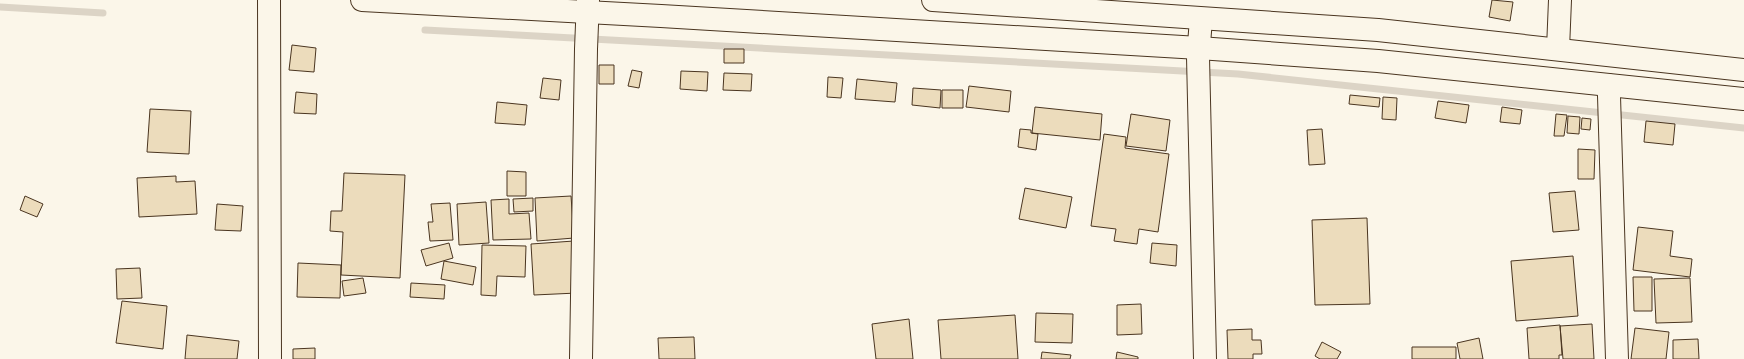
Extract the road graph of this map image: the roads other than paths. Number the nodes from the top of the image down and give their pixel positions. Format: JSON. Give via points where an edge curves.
{"nodes":[{"id":1,"x":269,"y":0,"type":"edge"},
{"id":2,"x":362,"y":0,"type":"edge"},
{"id":3,"x":933,"y":0,"type":"edge"},
{"id":4,"x":1560,"y":0,"type":"edge"},
{"id":5,"x":587,"y":13,"type":"edge"},
{"id":6,"x":1201,"y":19,"type":"junction"},
{"id":7,"x":1558,"y":49,"type":"junction"},
{"id":8,"x":1198,"y":53,"type":"junction"},
{"id":9,"x":1744,"y":70,"type":"edge"},
{"id":10,"x":1609,"y":90,"type":"junction"},
{"id":11,"x":1744,"y":99,"type":"edge"},
{"id":12,"x":270,"y":359,"type":"edge"},
{"id":13,"x":581,"y":359,"type":"edge"},
{"id":14,"x":1204,"y":359,"type":"edge"},
{"id":15,"x":1617,"y":359,"type":"edge"}],
"edges":[{"from":1,"to":12,"type":"main road"},
{"from":2,"to":5,"type":"main road"},
{"from":3,"to":6,"type":"main road"},
{"from":4,"to":7,"type":"main road"},
{"from":5,"to":8,"type":"main road"},
{"from":5,"to":13,"type":"main road"},
{"from":6,"to":7,"type":"main road","via":[[1378,30]]},
{"from":6,"to":8,"type":"main road"},
{"from":7,"to":9,"type":"main road"},
{"from":8,"to":10,"type":"main road","via":[[1378,61]]},
{"from":8,"to":14,"type":"main road"},
{"from":10,"to":11,"type":"main road"},
{"from":10,"to":15,"type":"main road"}]}
